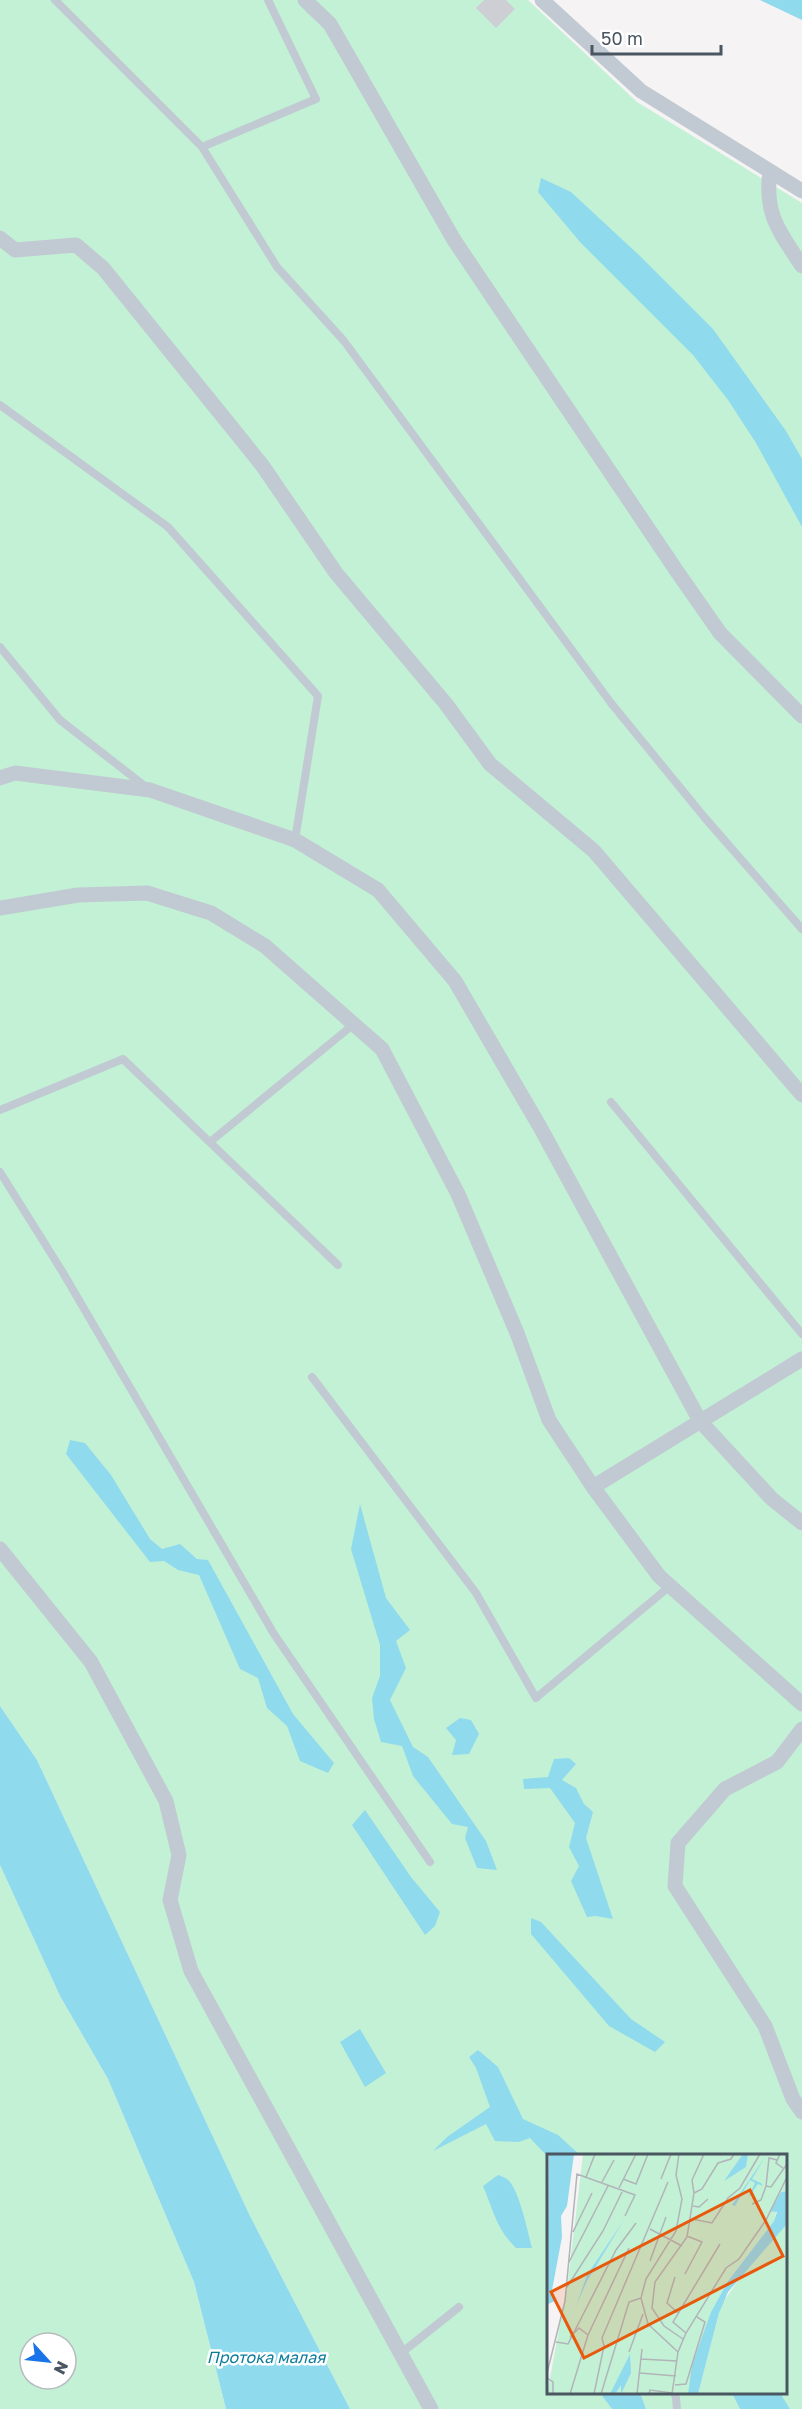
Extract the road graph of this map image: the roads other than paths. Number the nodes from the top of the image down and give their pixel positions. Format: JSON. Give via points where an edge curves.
{"nodes":[{"id":1,"x":55,"y":0,"type":"edge"},
{"id":2,"x":268,"y":0,"type":"edge"},
{"id":3,"x":305,"y":0,"type":"edge"},
{"id":4,"x":542,"y":0,"type":"edge"},
{"id":5,"x":202,"y":147,"type":"junction"},
{"id":6,"x":770,"y":171,"type":"junction"},
{"id":7,"x":802,"y":191,"type":"edge"},
{"id":8,"x":0,"y":238,"type":"edge"},
{"id":9,"x":802,"y":266,"type":"edge"},
{"id":10,"x":0,"y":405,"type":"edge"},
{"id":11,"x":0,"y":647,"type":"edge"},
{"id":12,"x":802,"y":716,"type":"edge"},
{"id":13,"x":0,"y":778,"type":"edge"},
{"id":14,"x":150,"y":790,"type":"junction"},
{"id":15,"x":296,"y":840,"type":"junction"},
{"id":16,"x":0,"y":908,"type":"edge"},
{"id":17,"x":802,"y":928,"type":"edge"},
{"id":18,"x":354,"y":1024,"type":"junction"},
{"id":19,"x":802,"y":1095,"type":"edge"},
{"id":20,"x":611,"y":1102,"type":"dead end"},
{"id":21,"x":0,"y":1110,"type":"edge"},
{"id":22,"x":210,"y":1142,"type":"junction"},
{"id":23,"x":0,"y":1172,"type":"edge"},
{"id":24,"x":338,"y":1265,"type":"dead end"},
{"id":25,"x":802,"y":1334,"type":"edge"},
{"id":26,"x":802,"y":1359,"type":"edge"},
{"id":27,"x":312,"y":1377,"type":"dead end"},
{"id":28,"x":700,"y":1421,"type":"junction"},
{"id":29,"x":593,"y":1487,"type":"junction"},
{"id":30,"x":802,"y":1523,"type":"edge"},
{"id":31,"x":0,"y":1549,"type":"edge"},
{"id":32,"x":670,"y":1586,"type":"junction"},
{"id":33,"x":802,"y":1704,"type":"edge"},
{"id":34,"x":802,"y":1729,"type":"edge"},
{"id":35,"x":430,"y":1862,"type":"dead end"},
{"id":36,"x":802,"y":2112,"type":"edge"},
{"id":37,"x":459,"y":2307,"type":"dead end"},
{"id":38,"x":400,"y":2354,"type":"junction"},
{"id":39,"x":675,"y":2394,"type":"edge"},
{"id":40,"x":431,"y":2409,"type":"edge"},
{"id":41,"x":677,"y":2409,"type":"edge"}],
"edges":[{"from":1,"to":5,"type":"lane"},
{"from":2,"to":5,"type":"lane","via":[[316,99]]},
{"from":3,"to":12,"type":"street","via":[[330,24],[454,240],[682,579],[720,633]]},
{"from":4,"to":6,"type":"street","via":[[640,91]]},
{"from":5,"to":17,"type":"lane","via":[[277,267],[344,340],[611,703]]},
{"from":6,"to":7,"type":"street"},
{"from":6,"to":9,"type":"street","via":[[768,201],[772,218]]},
{"from":8,"to":19,"type":"street","via":[[15,250],[76,245],[103,268],[262,465],[336,573],[446,704],[490,764],[594,851]]},
{"from":10,"to":15,"type":"lane","via":[[168,527],[318,696]]},
{"from":11,"to":14,"type":"lane","via":[[60,720]]},
{"from":13,"to":14,"type":"street","via":[[15,773]]},
{"from":14,"to":15,"type":"street"},
{"from":15,"to":28,"type":"street","via":[[378,890],[454,981],[540,1128]]},
{"from":16,"to":18,"type":"street","via":[[78,895],[147,893],[211,913],[265,946]]},
{"from":18,"to":22,"type":"lane"},
{"from":18,"to":29,"type":"street","via":[[382,1049],[458,1194],[549,1420]]},
{"from":20,"to":25,"type":"lane"},
{"from":21,"to":22,"type":"lane","via":[[123,1059]]},
{"from":22,"to":24,"type":"lane"},
{"from":23,"to":35,"type":"lane","via":[[274,1634]]},
{"from":26,"to":28,"type":"street"},
{"from":27,"to":32,"type":"lane","via":[[476,1593],[536,1698]]},
{"from":28,"to":29,"type":"street"},
{"from":28,"to":30,"type":"street","via":[[772,1499]]},
{"from":29,"to":32,"type":"street"},
{"from":31,"to":38,"type":"street","via":[[91,1662],[166,1801],[179,1856],[170,1899],[191,1971]]},
{"from":32,"to":33,"type":"street"},
{"from":34,"to":36,"type":"street","via":[[777,1761],[725,1789],[678,1843],[675,1886],[765,2026],[793,2099]]},
{"from":37,"to":38,"type":"lane"},
{"from":38,"to":40,"type":"street"},
{"from":39,"to":41,"type":"lane"}]}
